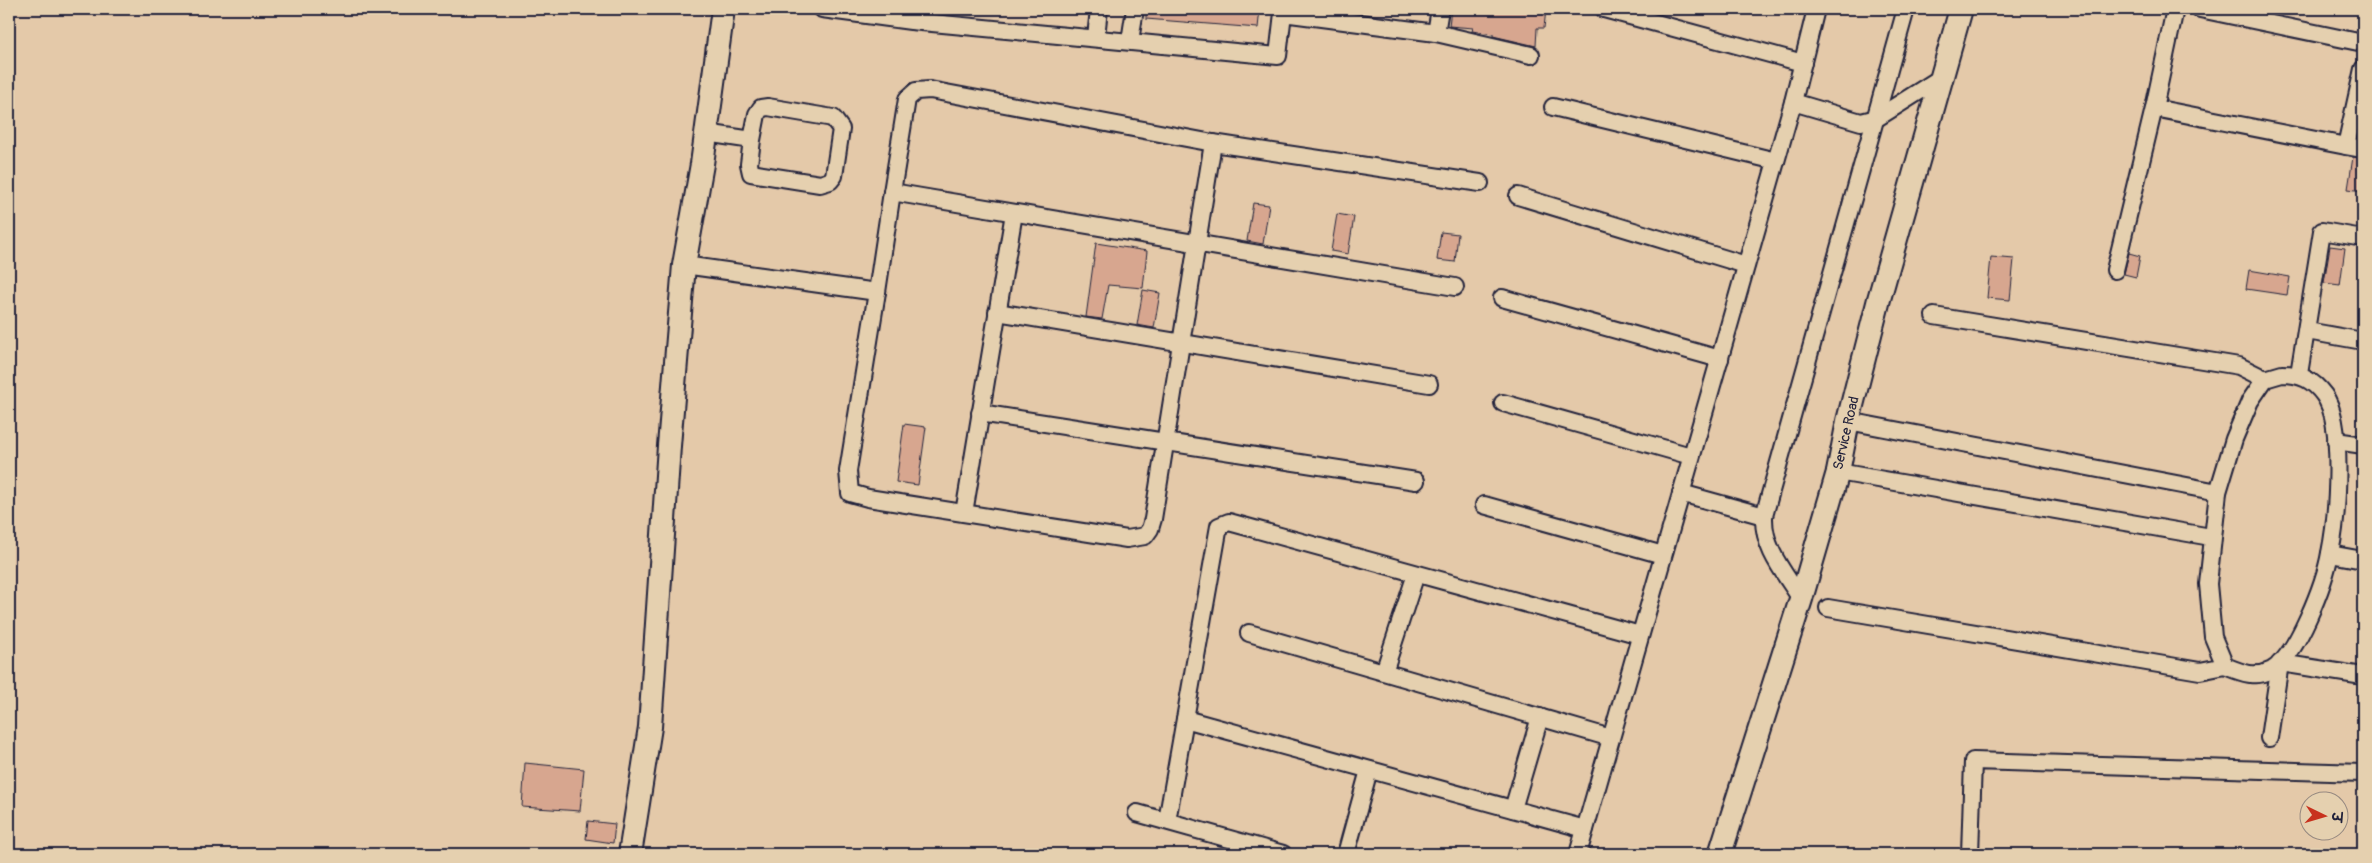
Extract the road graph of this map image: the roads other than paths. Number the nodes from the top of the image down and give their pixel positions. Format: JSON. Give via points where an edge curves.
{"nodes":[{"id":1,"x":723,"y":9,"type":"edge"},
{"id":2,"x":822,"y":9,"type":"edge"},
{"id":3,"x":1099,"y":9,"type":"edge"},
{"id":4,"x":1135,"y":9,"type":"edge"},
{"id":5,"x":1440,"y":9,"type":"edge"},
{"id":6,"x":1604,"y":9,"type":"edge"},
{"id":7,"x":1816,"y":9,"type":"edge"},
{"id":8,"x":1906,"y":9,"type":"edge"},
{"id":9,"x":1962,"y":9,"type":"edge"},
{"id":10,"x":2175,"y":9,"type":"edge"},
{"id":11,"x":2200,"y":9,"type":"edge"},
{"id":12,"x":1284,"y":11,"type":"edge"},
{"id":13,"x":1305,"y":12,"type":"edge"},
{"id":14,"x":1436,"y":33,"type":"junction"},
{"id":15,"x":1096,"y":38,"type":"junction"},
{"id":16,"x":1130,"y":41,"type":"junction"},
{"id":17,"x":2363,"y":44,"type":"edge"},
{"id":18,"x":1531,"y":55,"type":"dead end"},
{"id":19,"x":1803,"y":63,"type":"junction"},
{"id":20,"x":2363,"y":69,"type":"edge"},
{"id":21,"x":1942,"y":77,"type":"junction"},
{"id":22,"x":1794,"y":102,"type":"junction"},
{"id":23,"x":1553,"y":106,"type":"dead end"},
{"id":24,"x":2154,"y":108,"type":"junction"},
{"id":25,"x":1877,"y":118,"type":"junction"},
{"id":26,"x":706,"y":133,"type":"junction"},
{"id":27,"x":752,"y":140,"type":"junction"},
{"id":28,"x":1213,"y":143,"type":"junction"},
{"id":29,"x":2346,"y":146,"type":"junction"},
{"id":30,"x":2363,"y":149,"type":"edge"},
{"id":31,"x":1776,"y":161,"type":"junction"},
{"id":32,"x":1480,"y":183,"type":"dead end"},
{"id":33,"x":892,"y":192,"type":"junction"},
{"id":34,"x":1518,"y":196,"type":"dead end"},
{"id":35,"x":1014,"y":213,"type":"junction"},
{"id":36,"x":2363,"y":238,"type":"edge"},
{"id":37,"x":1198,"y":242,"type":"junction"},
{"id":38,"x":684,"y":265,"type":"junction"},
{"id":39,"x":1746,"y":265,"type":"junction"},
{"id":40,"x":2115,"y":270,"type":"dead end"},
{"id":41,"x":1455,"y":287,"type":"dead end"},
{"id":42,"x":877,"y":292,"type":"junction"},
{"id":43,"x":1502,"y":298,"type":"dead end"},
{"id":44,"x":997,"y":312,"type":"junction"},
{"id":45,"x":1934,"y":316,"type":"dead end"},
{"id":46,"x":2307,"y":331,"type":"junction"},
{"id":47,"x":2363,"y":341,"type":"edge"},
{"id":48,"x":1183,"y":343,"type":"junction"},
{"id":49,"x":1720,"y":359,"type":"junction"},
{"id":50,"x":2299,"y":374,"type":"junction"},
{"id":51,"x":2265,"y":379,"type":"junction"},
{"id":52,"x":1429,"y":384,"type":"dead end"},
{"id":53,"x":1503,"y":403,"type":"dead end"},
{"id":54,"x":980,"y":413,"type":"junction"},
{"id":55,"x":1848,"y":421,"type":"junction"},
{"id":56,"x":2336,"y":441,"type":"junction"},
{"id":57,"x":1165,"y":443,"type":"junction"},
{"id":58,"x":2363,"y":446,"type":"edge"},
{"id":59,"x":1692,"y":456,"type":"junction"},
{"id":60,"x":1838,"y":472,"type":"junction"},
{"id":61,"x":1416,"y":481,"type":"dead end"},
{"id":62,"x":2218,"y":492,"type":"junction"},
{"id":63,"x":1681,"y":493,"type":"junction"},
{"id":64,"x":1484,"y":505,"type":"dead end"},
{"id":65,"x":964,"y":513,"type":"junction"},
{"id":66,"x":1764,"y":516,"type":"junction"},
{"id":67,"x":2212,"y":537,"type":"junction"},
{"id":68,"x":2330,"y":554,"type":"junction"},
{"id":69,"x":1663,"y":555,"type":"junction"},
{"id":70,"x":2363,"y":560,"type":"edge"},
{"id":71,"x":1416,"y":574,"type":"junction"},
{"id":72,"x":1801,"y":599,"type":"junction"},
{"id":73,"x":1828,"y":608,"type":"dead end"},
{"id":74,"x":1249,"y":633,"type":"dead end"},
{"id":75,"x":1640,"y":635,"type":"junction"},
{"id":76,"x":2280,"y":663,"type":"junction"},
{"id":77,"x":2225,"y":666,"type":"junction"},
{"id":78,"x":1384,"y":672,"type":"junction"},
{"id":79,"x":2363,"y":676,"type":"edge"},
{"id":80,"x":1540,"y":717,"type":"junction"},
{"id":81,"x":1185,"y":719,"type":"junction"},
{"id":82,"x":1611,"y":738,"type":"junction"},
{"id":83,"x":2269,"y":738,"type":"dead end"},
{"id":84,"x":1369,"y":770,"type":"junction"},
{"id":85,"x":2363,"y":774,"type":"edge"},
{"id":86,"x":1512,"y":809,"type":"junction"},
{"id":87,"x":1137,"y":813,"type":"dead end"},
{"id":88,"x":1167,"y":821,"type":"junction"},
{"id":89,"x":1585,"y":829,"type":"junction"},
{"id":90,"x":630,"y":854,"type":"edge"},
{"id":91,"x":1282,"y":854,"type":"edge"},
{"id":92,"x":1346,"y":854,"type":"edge"},
{"id":93,"x":1578,"y":854,"type":"edge"},
{"id":94,"x":1720,"y":854,"type":"edge"},
{"id":95,"x":1970,"y":854,"type":"edge"}],
"edges":[{"from":1,"to":26,"type":"street"},
{"from":2,"to":15,"type":"street"},
{"from":3,"to":15,"type":"street"},
{"from":4,"to":16,"type":"street"},
{"from":5,"to":14,"type":"street"},
{"from":6,"to":19,"type":"street"},
{"from":7,"to":19,"type":"street"},
{"from":8,"to":25,"type":"street"},
{"from":9,"to":21,"type":"street","name":"Service Road"},
{"from":10,"to":24,"type":"street"},
{"from":11,"to":17,"type":"street"},
{"from":12,"to":13,"type":"street"},
{"from":12,"to":16,"type":"street","via":[[1278,56]]},
{"from":13,"to":14,"type":"street"},
{"from":14,"to":18,"type":"street"},
{"from":15,"to":16,"type":"street"},
{"from":19,"to":22,"type":"street"},
{"from":20,"to":29,"type":"street"},
{"from":21,"to":25,"type":"street"},
{"from":21,"to":55,"type":"street","name":"Service Road"},
{"from":22,"to":25,"type":"street","via":[[1861,122]]},
{"from":22,"to":31,"type":"street"},
{"from":23,"to":31,"type":"street"},
{"from":24,"to":29,"type":"street"},
{"from":24,"to":40,"type":"street"},
{"from":25,"to":66,"type":"street"},
{"from":26,"to":27,"type":"street"},
{"from":26,"to":38,"type":"street"},
{"from":27,"to":27,"type":"street","via":[[757,114],[761,108],[768,107],[833,118],[841,129],[834,176],[820,184],[752,174],[749,164]]},
{"from":28,"to":32,"type":"street"},
{"from":28,"to":33,"type":"street","via":[[930,90],[916,91],[907,99]]},
{"from":28,"to":37,"type":"street"},
{"from":29,"to":30,"type":"street"},
{"from":31,"to":39,"type":"street"},
{"from":33,"to":35,"type":"street"},
{"from":33,"to":42,"type":"street"},
{"from":34,"to":39,"type":"street"},
{"from":35,"to":37,"type":"street"},
{"from":35,"to":44,"type":"street"},
{"from":36,"to":46,"type":"street","via":[[2322,231]]},
{"from":37,"to":41,"type":"street"},
{"from":37,"to":48,"type":"street"},
{"from":38,"to":42,"type":"street"},
{"from":38,"to":90,"type":"street","via":[[650,727]]},
{"from":39,"to":49,"type":"street"},
{"from":42,"to":65,"type":"street","via":[[848,471],[850,493]]},
{"from":43,"to":49,"type":"street"},
{"from":44,"to":48,"type":"street"},
{"from":44,"to":54,"type":"street"},
{"from":45,"to":51,"type":"street","via":[[2239,366]]},
{"from":46,"to":47,"type":"street"},
{"from":46,"to":50,"type":"street"},
{"from":48,"to":52,"type":"street"},
{"from":48,"to":57,"type":"street"},
{"from":49,"to":59,"type":"street"},
{"from":50,"to":51,"type":"street"},
{"from":50,"to":56,"type":"street","via":[[2325,396],[2333,415]]},
{"from":51,"to":62,"type":"street","via":[[2250,401],[2234,439]]},
{"from":53,"to":59,"type":"street"},
{"from":54,"to":57,"type":"street"},
{"from":54,"to":65,"type":"street"},
{"from":55,"to":60,"type":"street","name":"Service Road"},
{"from":55,"to":62,"type":"street"},
{"from":56,"to":58,"type":"street"},
{"from":56,"to":68,"type":"street","via":[[2336,489]]},
{"from":57,"to":61,"type":"street"},
{"from":57,"to":65,"type":"street","via":[[1153,519],[1145,536],[1127,539]]},
{"from":59,"to":63,"type":"street"},
{"from":60,"to":67,"type":"street"},
{"from":60,"to":72,"type":"street","name":"Service Road"},
{"from":62,"to":67,"type":"street"},
{"from":63,"to":66,"type":"street"},
{"from":63,"to":69,"type":"street"},
{"from":64,"to":69,"type":"street"},
{"from":66,"to":72,"type":"street","via":[[1764,533],[1770,548]]},
{"from":67,"to":77,"type":"street","via":[[2208,584],[2213,637]]},
{"from":68,"to":70,"type":"street"},
{"from":68,"to":76,"type":"street","via":[[2302,632],[2288,657]]},
{"from":69,"to":75,"type":"street"},
{"from":71,"to":75,"type":"street"},
{"from":71,"to":78,"type":"street"},
{"from":71,"to":81,"type":"street","via":[[1229,522],[1219,526]]},
{"from":72,"to":94,"type":"street","name":"Service Road"},
{"from":73,"to":77,"type":"street","via":[[2200,670]]},
{"from":74,"to":78,"type":"street"},
{"from":75,"to":82,"type":"street"},
{"from":76,"to":77,"type":"street","via":[[2271,670],[2250,676]]},
{"from":76,"to":79,"type":"street"},
{"from":76,"to":83,"type":"street"},
{"from":78,"to":80,"type":"street"},
{"from":80,"to":82,"type":"street"},
{"from":80,"to":86,"type":"street"},
{"from":81,"to":84,"type":"street"},
{"from":81,"to":88,"type":"street"},
{"from":82,"to":89,"type":"street"},
{"from":84,"to":86,"type":"street"},
{"from":84,"to":92,"type":"street"},
{"from":85,"to":95,"type":"street","via":[[1973,761]]},
{"from":86,"to":89,"type":"street"},
{"from":87,"to":88,"type":"street"},
{"from":88,"to":91,"type":"street"},
{"from":89,"to":93,"type":"street"}]}
